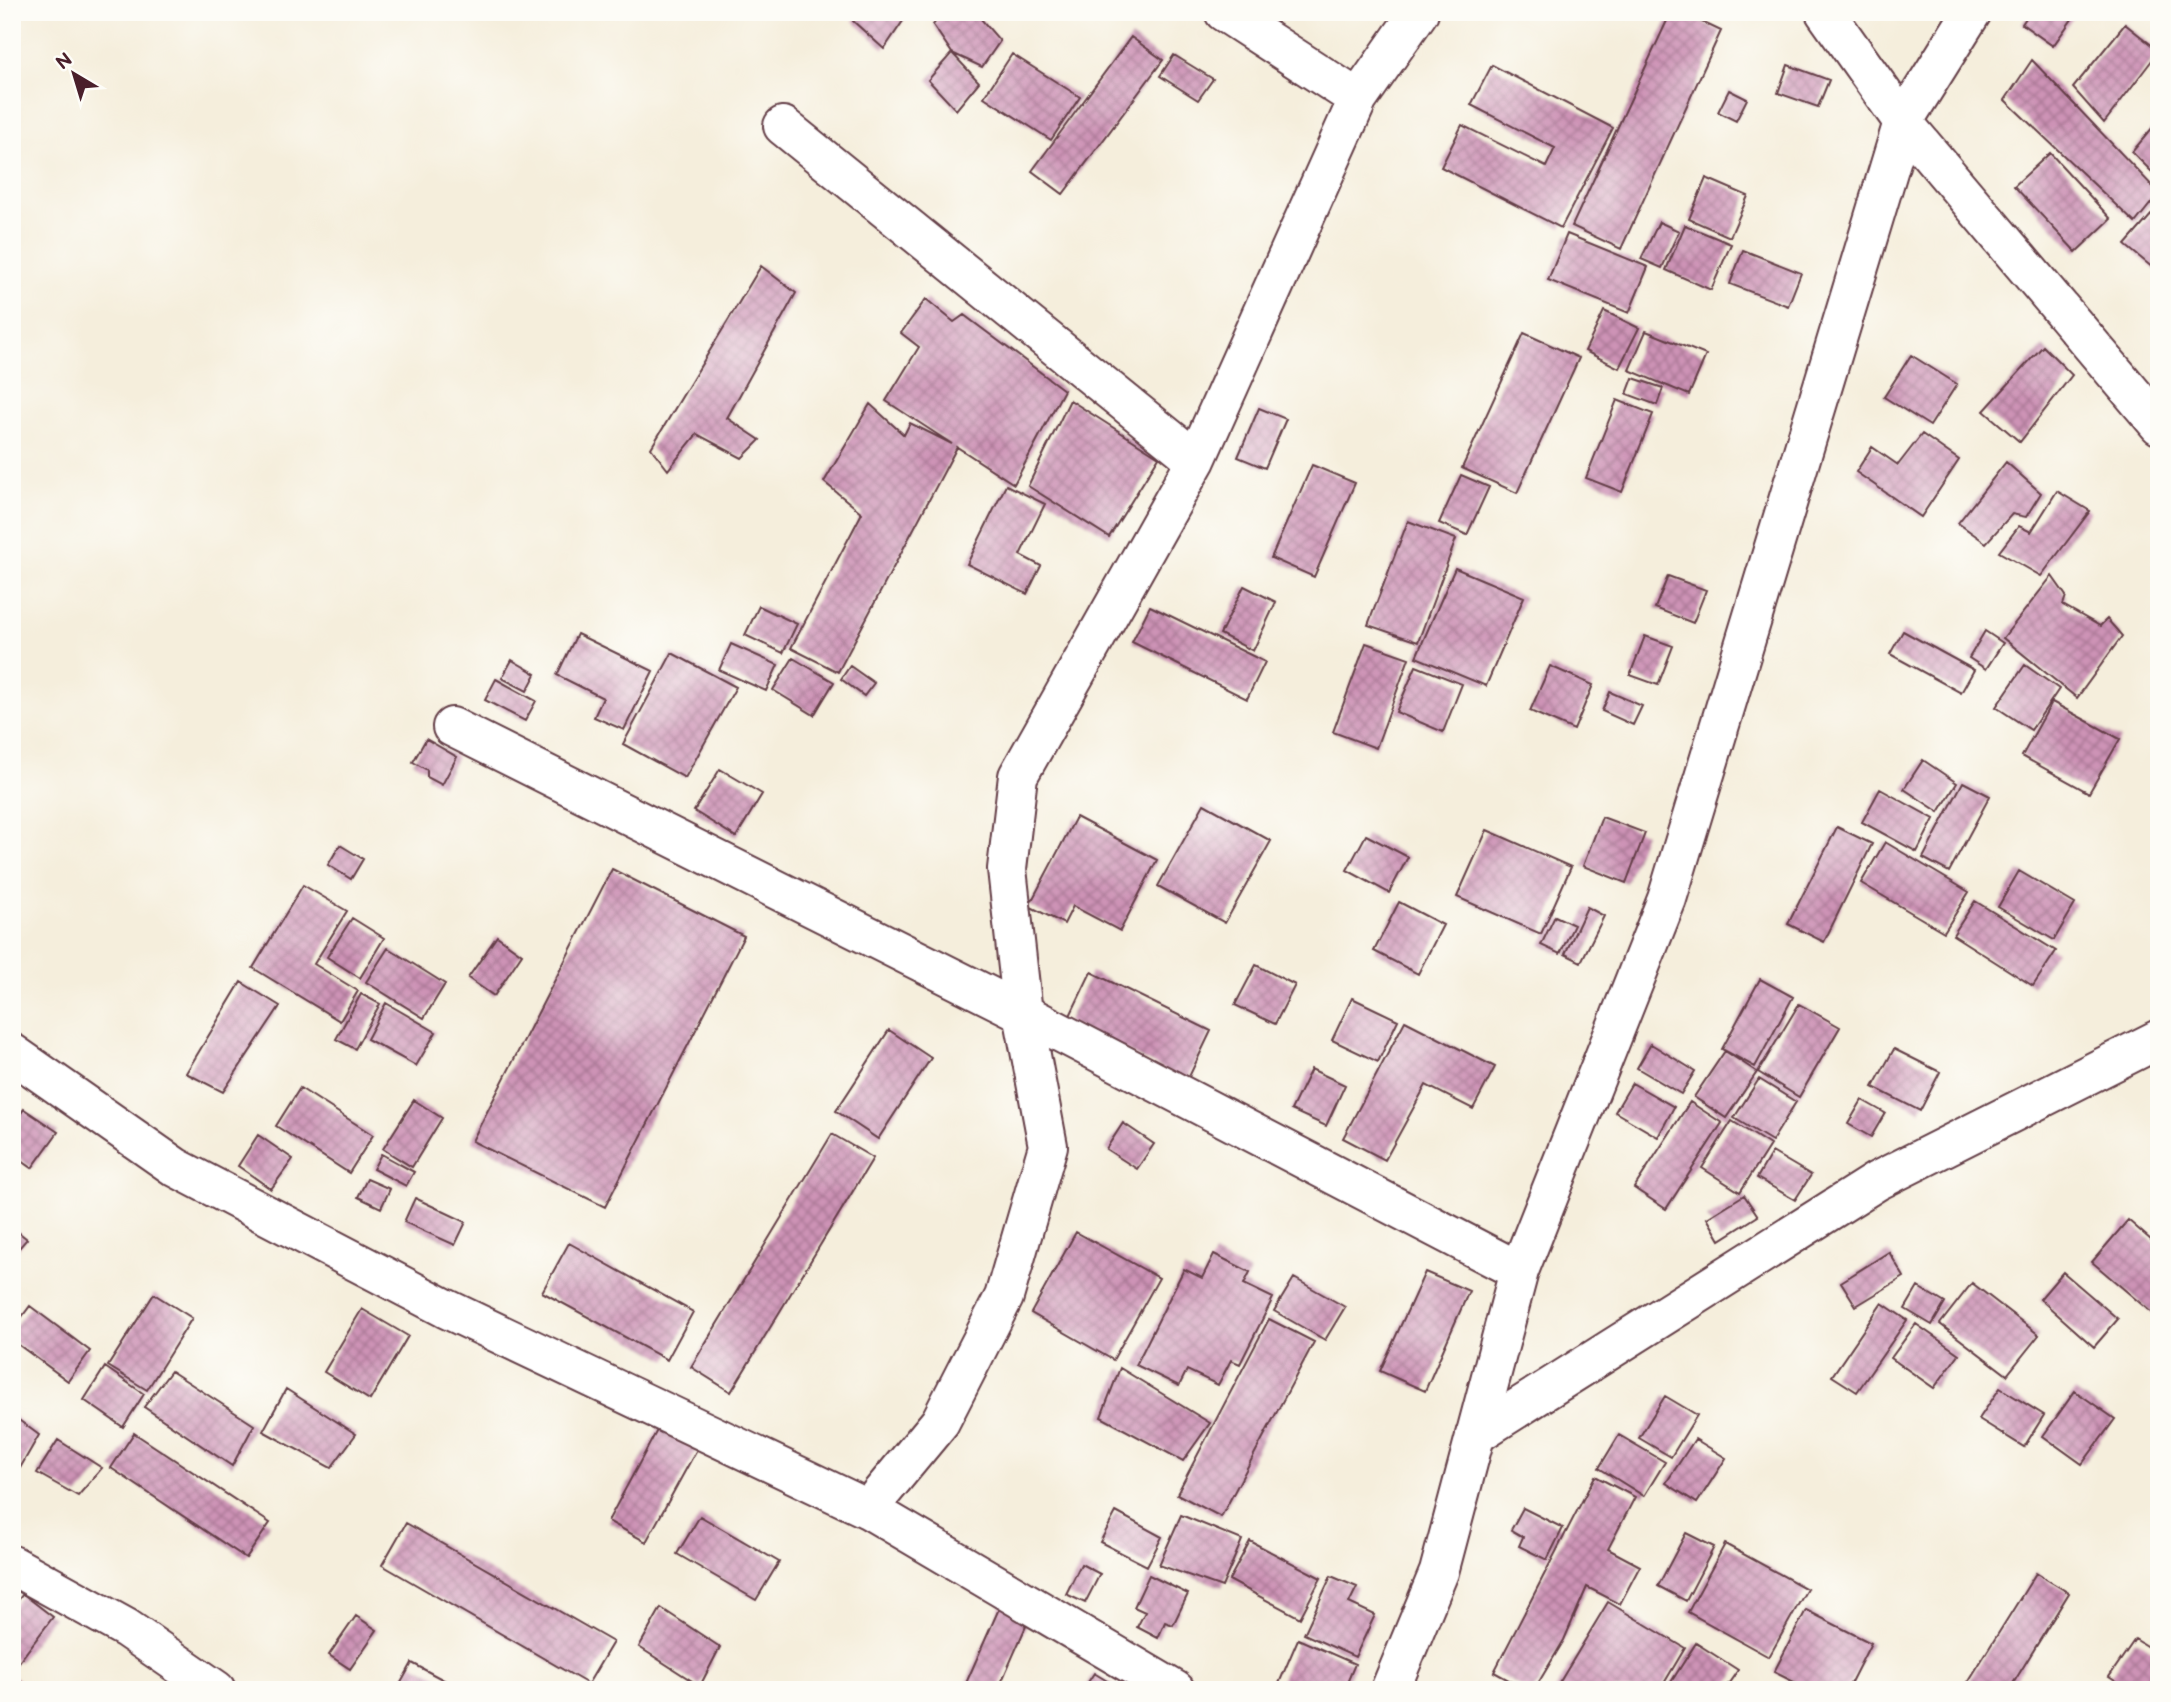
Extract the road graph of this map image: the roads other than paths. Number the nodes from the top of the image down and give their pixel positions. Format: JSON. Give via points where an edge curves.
{"nodes":[{"id":1,"x":1224,"y":12,"type":"edge"},
{"id":2,"x":1419,"y":12,"type":"edge"},
{"id":3,"x":1825,"y":12,"type":"edge"},
{"id":4,"x":1972,"y":12,"type":"edge"},
{"id":5,"x":1357,"y":99,"type":"junction"},
{"id":6,"x":1903,"y":122,"type":"junction"},
{"id":7,"x":783,"y":126,"type":"dead end"},
{"id":8,"x":2159,"y":425,"type":"edge"},
{"id":9,"x":1196,"y":460,"type":"junction"},
{"id":10,"x":452,"y":727,"type":"dead end"},
{"id":11,"x":1023,"y":1013,"type":"junction"},
{"id":12,"x":2159,"y":1039,"type":"edge"},
{"id":13,"x":12,"y":1053,"type":"edge"},
{"id":14,"x":1519,"y":1271,"type":"junction"},
{"id":15,"x":1475,"y":1435,"type":"junction"},
{"id":16,"x":868,"y":1509,"type":"junction"},
{"id":17,"x":12,"y":1565,"type":"edge"},
{"id":18,"x":216,"y":1690,"type":"edge"},
{"id":19,"x":1175,"y":1690,"type":"edge"},
{"id":20,"x":1390,"y":1690,"type":"edge"}],
"edges":[{"from":1,"to":5,"type":"street"},
{"from":2,"to":5,"type":"street"},
{"from":3,"to":6,"type":"street"},
{"from":4,"to":6,"type":"street"},
{"from":5,"to":9,"type":"street"},
{"from":6,"to":8,"type":"street"},
{"from":6,"to":14,"type":"street","via":[[1667,899]]},
{"from":7,"to":9,"type":"street"},
{"from":9,"to":11,"type":"street","via":[[1018,776],[1007,869]]},
{"from":10,"to":11,"type":"street"},
{"from":11,"to":14,"type":"street"},
{"from":11,"to":16,"type":"street","via":[[1048,1146],[1004,1297],[940,1422]]},
{"from":12,"to":15,"type":"street","via":[[1877,1181]]},
{"from":13,"to":16,"type":"street","via":[[174,1167],[445,1308]]},
{"from":14,"to":15,"type":"street"},
{"from":15,"to":20,"type":"street","via":[[1439,1572]]},
{"from":16,"to":19,"type":"street"},
{"from":17,"to":18,"type":"street","via":[[126,1628]]}]}
